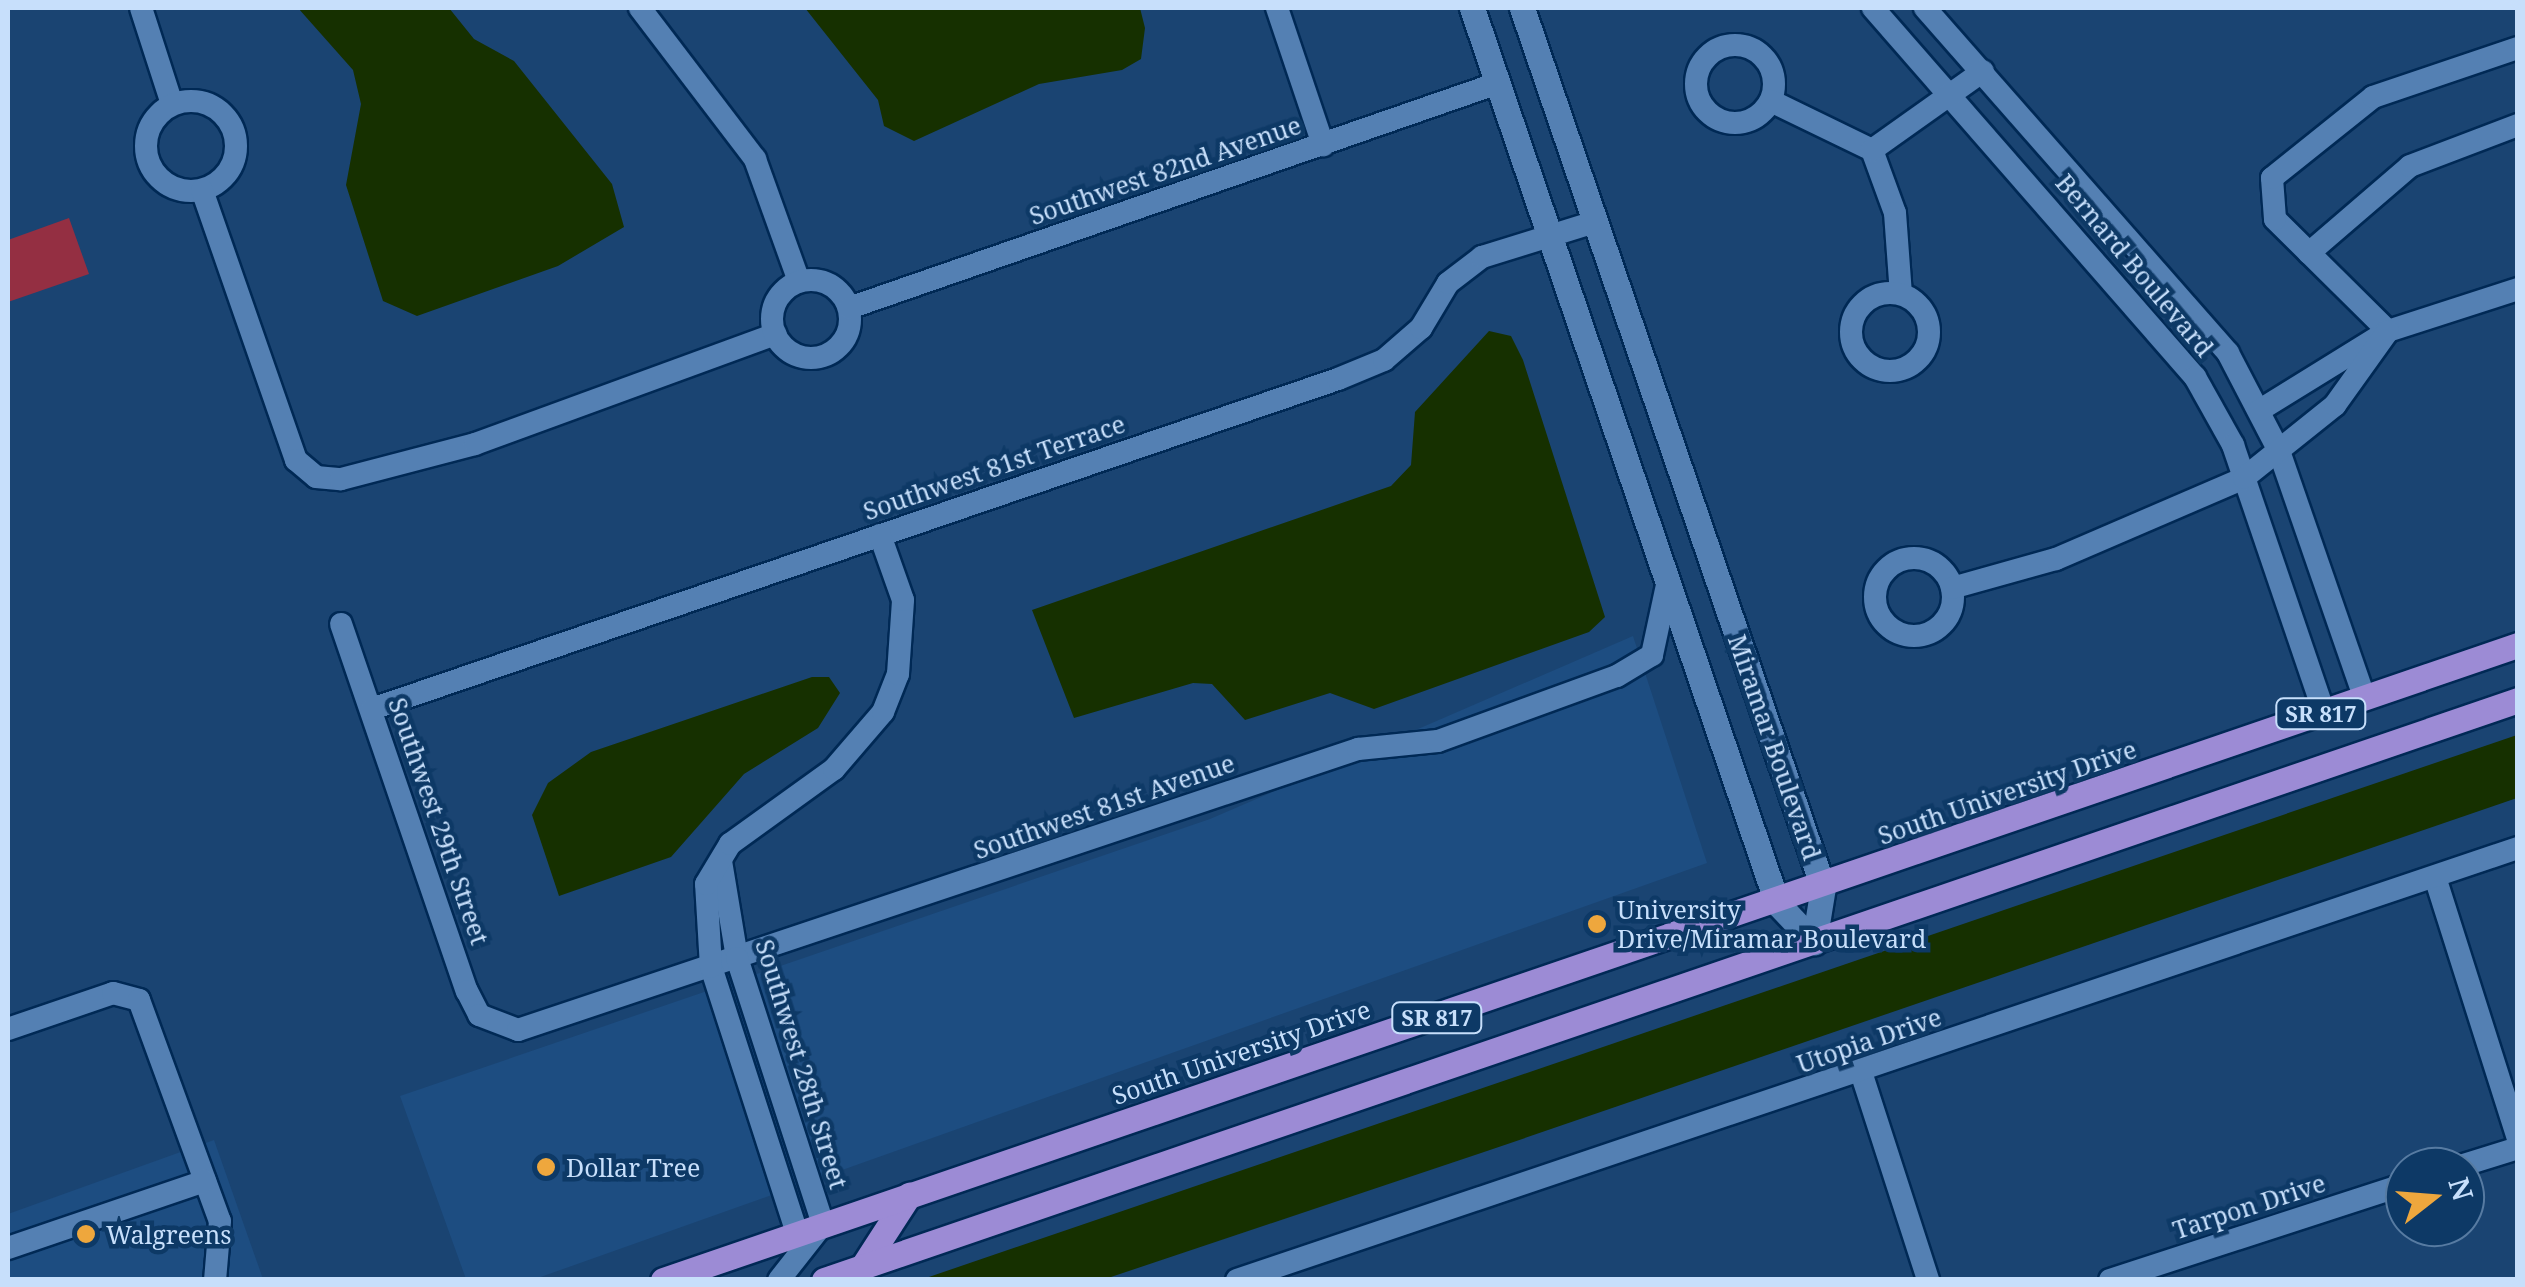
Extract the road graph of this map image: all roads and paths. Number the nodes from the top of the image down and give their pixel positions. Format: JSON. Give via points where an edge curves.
{"nodes":[{"id":1,"x":140,"y":8,"type":"edge"},
{"id":2,"x":640,"y":8,"type":"edge"},
{"id":3,"x":1277,"y":8,"type":"edge"},
{"id":4,"x":1472,"y":8,"type":"edge"},
{"id":5,"x":1522,"y":8,"type":"edge"},
{"id":6,"x":1873,"y":8,"type":"edge"},
{"id":7,"x":1925,"y":8,"type":"edge"},
{"id":8,"x":2518,"y":48,"type":"edge"},
{"id":9,"x":1983,"y":71,"type":"junction"},
{"id":10,"x":1498,"y":83,"type":"junction"},
{"id":11,"x":1952,"y":93,"type":"junction"},
{"id":12,"x":1771,"y":100,"type":"dead end"},
{"id":13,"x":172,"y":104,"type":"junction"},
{"id":14,"x":2518,"y":126,"type":"edge"},
{"id":15,"x":1322,"y":145,"type":"junction"},
{"id":16,"x":1872,"y":150,"type":"junction"},
{"id":17,"x":202,"y":190,"type":"junction"},
{"id":18,"x":1596,"y":222,"type":"junction"},
{"id":19,"x":1550,"y":236,"type":"junction"},
{"id":20,"x":2309,"y":253,"type":"junction"},
{"id":21,"x":799,"y":282,"type":"junction"},
{"id":22,"x":2518,"y":289,"type":"edge"},
{"id":23,"x":1901,"y":294,"type":"dead end"},
{"id":24,"x":850,"y":308,"type":"junction"},
{"id":25,"x":2388,"y":331,"type":"junction"},
{"id":26,"x":775,"y":334,"type":"junction"},
{"id":27,"x":2260,"y":410,"type":"junction"},
{"id":28,"x":2280,"y":452,"type":"junction"},
{"id":29,"x":2244,"y":478,"type":"junction"},
{"id":30,"x":880,"y":535,"type":"junction"},
{"id":31,"x":1667,"y":580,"type":"junction"},
{"id":32,"x":1952,"y":588,"type":"dead end"},
{"id":33,"x":341,"y":624,"type":"dead end"},
{"id":34,"x":2518,"y":645,"type":"edge"},
{"id":35,"x":2364,"y":699,"type":"junction"},
{"id":36,"x":2518,"y":700,"type":"edge"},
{"id":37,"x":372,"y":709,"type":"junction"},
{"id":38,"x":2324,"y":713,"type":"junction"},
{"id":39,"x":2518,"y":848,"type":"edge"},
{"id":40,"x":721,"y":861,"type":"junction"},
{"id":41,"x":2435,"y":877,"type":"junction"},
{"id":42,"x":1823,"y":887,"type":"junction"},
{"id":43,"x":1777,"y":904,"type":"junction"},
{"id":44,"x":1814,"y":942,"type":"junction"},
{"id":45,"x":736,"y":958,"type":"junction"},
{"id":46,"x":711,"y":967,"type":"junction"},
{"id":47,"x":497,"y":1024,"type":"joint"},
{"id":48,"x":8,"y":1029,"type":"edge"},
{"id":49,"x":1861,"y":1072,"type":"junction"},
{"id":50,"x":2518,"y":1138,"type":"edge"},
{"id":51,"x":2518,"y":1148,"type":"edge"},
{"id":52,"x":2485,"y":1158,"type":"edge"},
{"id":53,"x":206,"y":1182,"type":"junction"},
{"id":54,"x":2385,"y":1191,"type":"edge"},
{"id":55,"x":909,"y":1196,"type":"junction"},
{"id":56,"x":823,"y":1224,"type":"junction"},
{"id":57,"x":797,"y":1234,"type":"junction"},
{"id":58,"x":8,"y":1248,"type":"edge"},
{"id":59,"x":863,"y":1266,"type":"junction"},
{"id":60,"x":215,"y":1280,"type":"edge"},
{"id":61,"x":663,"y":1280,"type":"edge"},
{"id":62,"x":778,"y":1280,"type":"edge"},
{"id":63,"x":824,"y":1280,"type":"edge"},
{"id":64,"x":1237,"y":1280,"type":"edge"},
{"id":65,"x":1928,"y":1280,"type":"edge"},
{"id":66,"x":2110,"y":1280,"type":"edge"}],
"edges":[{"from":1,"to":13,"type":"street"},
{"from":2,"to":21,"type":"street","via":[[755,159]]},
{"from":3,"to":15,"type":"street"},
{"from":4,"to":10,"type":"street","name":"Miramar Boulevard"},
{"from":5,"to":18,"type":"street","name":"Miramar Boulevard"},
{"from":6,"to":11,"type":"street","name":"Bernard Boulevard"},
{"from":7,"to":9,"type":"street","name":"Bernard Boulevard"},
{"from":8,"to":20,"type":"street","via":[[2374,97],[2272,178],[2275,220]]},
{"from":9,"to":11,"type":"street"},
{"from":9,"to":27,"type":"street","name":"Bernard Boulevard","via":[[2183,294]]},
{"from":10,"to":15,"type":"street","name":"Southwest 82nd Avenue"},
{"from":10,"to":19,"type":"street","name":"Miramar Boulevard"},
{"from":11,"to":16,"type":"street"},
{"from":11,"to":29,"type":"street","name":"Bernard Boulevard","via":[[2195,377]]},
{"from":12,"to":16,"type":"street"},
{"from":13,"to":17,"type":"street","via":[[151,124],[146,153],[172,188]]},
{"from":13,"to":17,"type":"street","via":[[216,107],[234,131],[234,160]]},
{"from":14,"to":20,"type":"street","via":[[2410,166]]},
{"from":15,"to":24,"type":"street","name":"Southwest 82nd Avenue"},
{"from":16,"to":23,"type":"street","via":[[1894,212]]},
{"from":17,"to":26,"type":"street","via":[[296,460],[316,477],[341,479],[475,444]]},
{"from":18,"to":19,"type":"street","name":"Southwest 81st Terrace"},
{"from":18,"to":42,"type":"street","name":"Miramar Boulevard"},
{"from":19,"to":30,"type":"street","name":"Southwest 81st Terrace","via":[[1482,256],[1384,360]]},
{"from":19,"to":31,"type":"street","name":"Miramar Boulevard"},
{"from":20,"to":25,"type":"street"},
{"from":21,"to":24,"type":"street","via":[[824,281]]},
{"from":21,"to":26,"type":"street","via":[[773,309]]},
{"from":22,"to":25,"type":"street"},
{"from":24,"to":26,"type":"street","via":[[848,334],[831,354],[793,354]]},
{"from":25,"to":27,"type":"street"},
{"from":25,"to":28,"type":"street","via":[[2335,405]]},
{"from":27,"to":28,"type":"street","name":"Bernard Boulevard"},
{"from":28,"to":29,"type":"street"},
{"from":28,"to":35,"type":"street","name":"Bernard Boulevard"},
{"from":29,"to":32,"type":"street","via":[[2056,560]]},
{"from":29,"to":38,"type":"street","name":"Bernard Boulevard"},
{"from":30,"to":37,"type":"street","name":"Southwest 81st Terrace"},
{"from":30,"to":40,"type":"street","via":[[903,600],[898,674],[883,712],[834,770],[756,820]]},
{"from":31,"to":43,"type":"street","name":"Miramar Boulevard"},
{"from":31,"to":45,"type":"street","name":"Southwest 81st Avenue","via":[[1652,655],[1617,676],[1438,741],[1358,749]]},
{"from":33,"to":37,"type":"street","name":"Southwest 29th Street"},
{"from":34,"to":35,"type":"main road","name":"South University Drive","number":"SR 817"},
{"from":35,"to":38,"type":"main road","name":"South University Drive","number":"SR 817"},
{"from":36,"to":44,"type":"main road","number":"SR 817"},
{"from":37,"to":47,"type":"street","name":"Southwest 29th Street","via":[[467,991],[479,1015]]},
{"from":38,"to":42,"type":"main road","name":"South University Drive","number":"SR 817"},
{"from":39,"to":41,"type":"street","name":"Utopia Drive"},
{"from":40,"to":45,"type":"street","name":"Southwest 28th Street"},
{"from":40,"to":46,"type":"street","via":[[706,884]]},
{"from":41,"to":49,"type":"street","name":"Utopia Drive"},
{"from":41,"to":50,"type":"street"},
{"from":42,"to":43,"type":"main road","name":"South University Drive","number":"SR 817"},
{"from":42,"to":44,"type":"street","name":"Miramar Boulevard"},
{"from":43,"to":44,"type":"street","name":"Miramar Boulevard"},
{"from":43,"to":55,"type":"main road","name":"South University Drive","number":"SR 817"},
{"from":44,"to":59,"type":"main road","number":"SR 817"},
{"from":45,"to":46,"type":"street","name":"Southwest 81st Avenue"},
{"from":45,"to":56,"type":"street","name":"Southwest 28th Street"},
{"from":46,"to":47,"type":"street","name":"Southwest 81st Avenue","via":[[536,1027]]},
{"from":46,"to":57,"type":"street"},
{"from":48,"to":53,"type":"street","via":[[113,993],[138,1000]]},
{"from":49,"to":64,"type":"street","name":"Utopia Drive"},
{"from":49,"to":65,"type":"street"},
{"from":51,"to":52,"type":"street"},
{"from":53,"to":58,"type":"street"},
{"from":53,"to":60,"type":"street","via":[[220,1222]]},
{"from":54,"to":66,"type":"street","name":"Tarpon Drive"},
{"from":55,"to":56,"type":"main road","name":"South University Drive","number":"SR 817"},
{"from":55,"to":59,"type":"main road"},
{"from":56,"to":57,"type":"main road","name":"South University Drive","number":"SR 817"},
{"from":56,"to":62,"type":"street"},
{"from":57,"to":61,"type":"main road","name":"South University Drive","number":"SR 817"},
{"from":59,"to":63,"type":"main road","number":"SR 817"}]}
